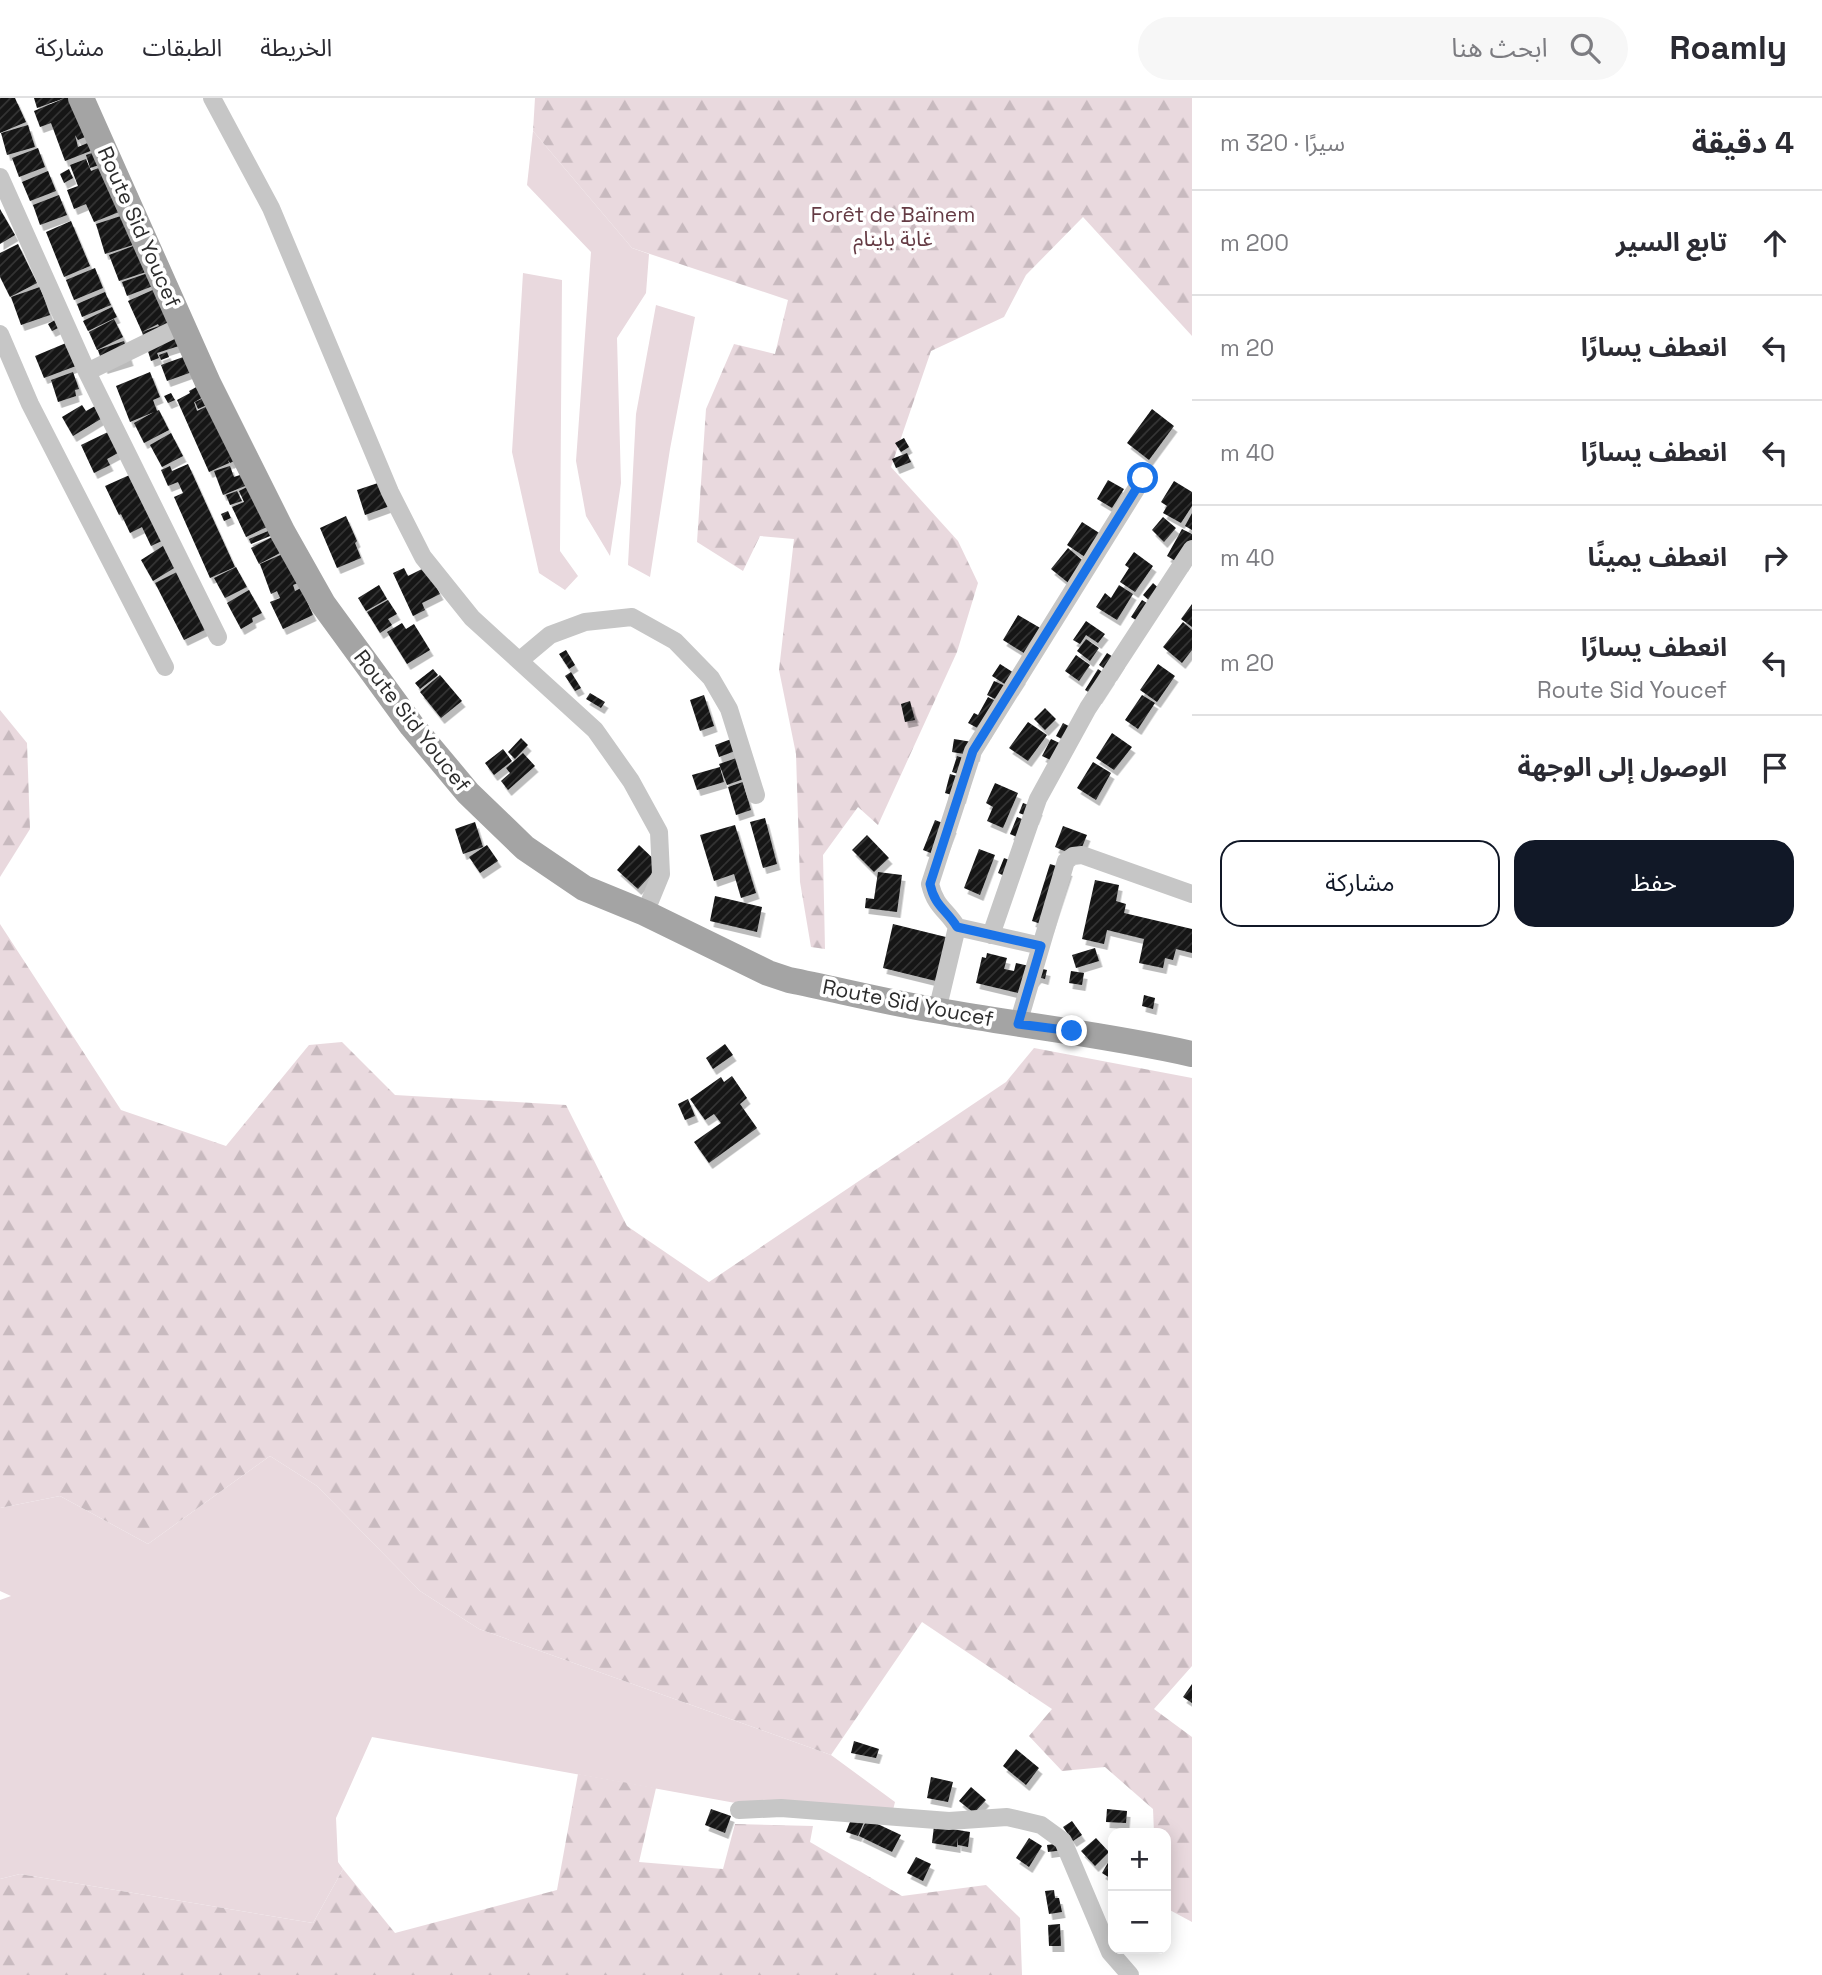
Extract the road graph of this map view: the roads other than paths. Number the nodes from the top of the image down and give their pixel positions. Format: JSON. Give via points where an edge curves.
{"nodes":[{"id":1,"x":81,"y":98,"type":"edge"},
{"id":2,"x":212,"y":98,"type":"edge"},
{"id":3,"x":0,"y":177,"type":"edge"},
{"id":4,"x":183,"y":325,"type":"junction"},
{"id":5,"x":0,"y":334,"type":"edge"},
{"id":6,"x":87,"y":372,"type":"junction"},
{"id":7,"x":1143,"y":478,"type":"dead end"},
{"id":8,"x":1192,"y":549,"type":"edge"},
{"id":9,"x":218,"y":636,"type":"dead end"},
{"id":10,"x":519,"y":661,"type":"junction"},
{"id":11,"x":164,"y":667,"type":"dead end"},
{"id":12,"x":756,"y":795,"type":"dead end"},
{"id":13,"x":1192,"y":894,"type":"edge"},
{"id":14,"x":645,"y":913,"type":"junction"},
{"id":15,"x":957,"y":927,"type":"junction"},
{"id":16,"x":991,"y":935,"type":"junction"},
{"id":17,"x":1041,"y":946,"type":"junction"},
{"id":18,"x":937,"y":1011,"type":"junction"},
{"id":19,"x":1018,"y":1024,"type":"junction"},
{"id":20,"x":1192,"y":1054,"type":"edge"},
{"id":21,"x":739,"y":1810,"type":"dead end"},
{"id":22,"x":1130,"y":1975,"type":"edge"}],
"edges":[{"from":1,"to":4,"type":"main road","name":"Route Sid Youcef"},
{"from":2,"to":10,"type":"street","via":[[271,208],[390,492],[423,557],[472,618]]},
{"from":3,"to":6,"type":"street"},
{"from":4,"to":6,"type":"street"},
{"from":4,"to":14,"type":"main road","name":"Route Sid Youcef","via":[[283,533],[323,604],[412,726],[468,793],[526,848],[584,888]]},
{"from":5,"to":11,"type":"street","via":[[30,404]]},
{"from":6,"to":9,"type":"street"},
{"from":7,"to":15,"type":"street","via":[[973,751],[930,884],[941,909]]},
{"from":8,"to":16,"type":"street","via":[[1088,708],[1038,799]]},
{"from":10,"to":12,"type":"street","via":[[550,635],[585,622],[632,617],[664,635],[711,678],[729,709]]},
{"from":10,"to":14,"type":"street","via":[[594,730],[631,781],[659,832],[661,874]]},
{"from":13,"to":17,"type":"street","via":[[1093,858],[1073,856],[1066,861]]},
{"from":14,"to":18,"type":"main road","name":"Route Sid Youcef","via":[[768,973]]},
{"from":15,"to":16,"type":"street"},
{"from":15,"to":18,"type":"street"},
{"from":16,"to":17,"type":"street"},
{"from":17,"to":19,"type":"street"},
{"from":18,"to":19,"type":"main road","name":"Route Sid Youcef"},
{"from":19,"to":20,"type":"main road","name":"Route Sid Youcef"},
{"from":21,"to":22,"type":"street","via":[[782,1808],[949,1821],[1007,1817],[1041,1825],[1063,1841],[1110,1952]]}]}
